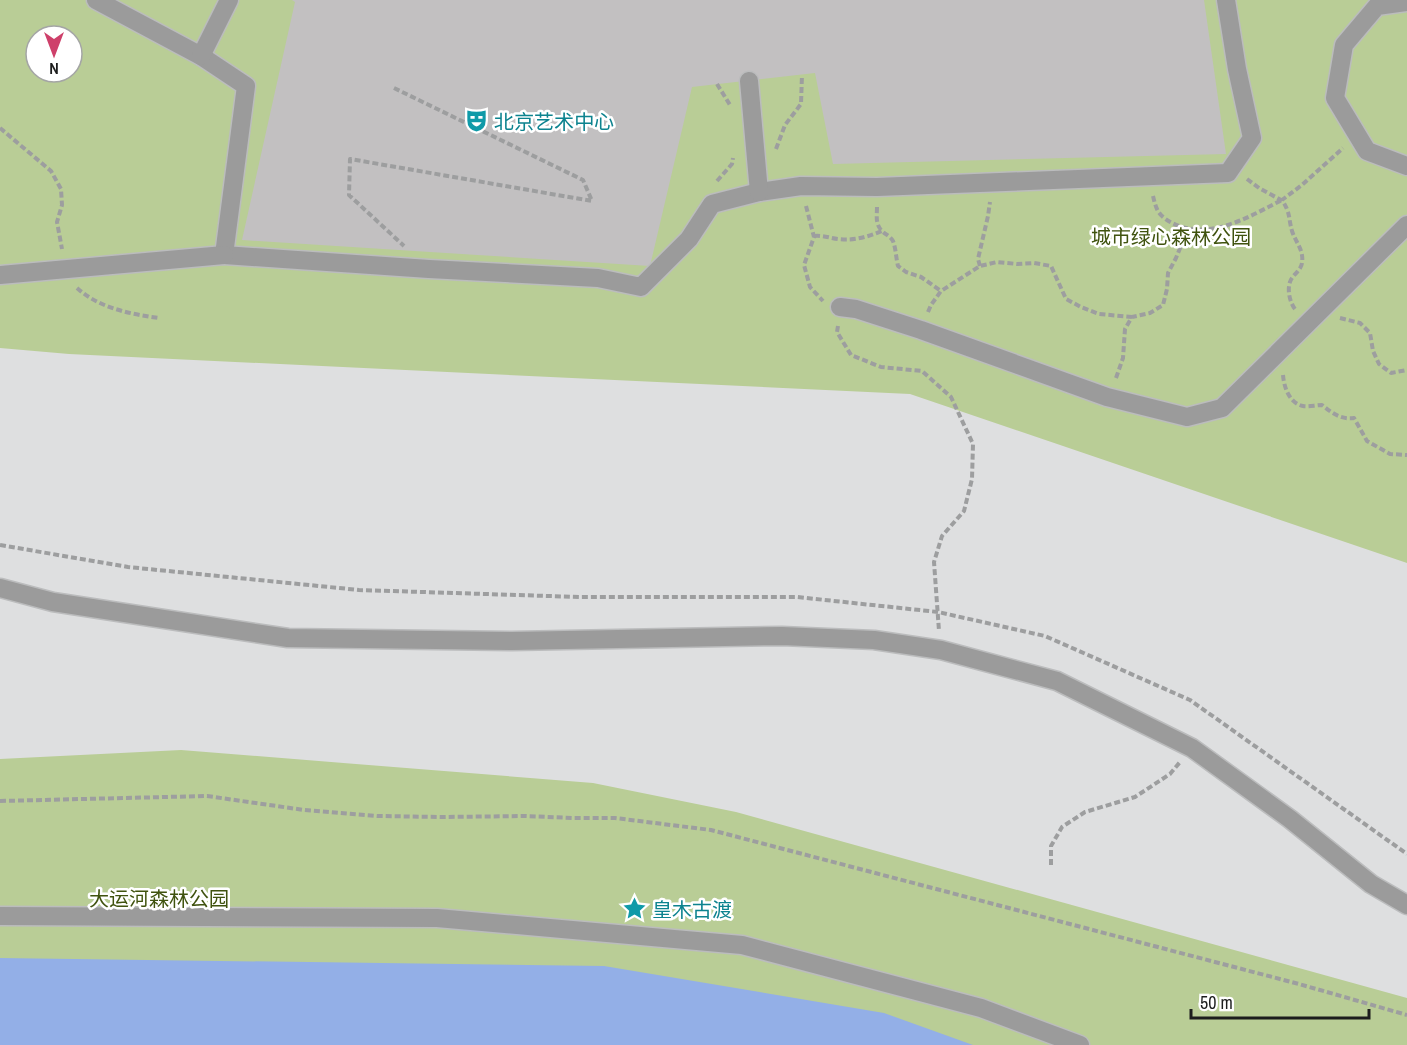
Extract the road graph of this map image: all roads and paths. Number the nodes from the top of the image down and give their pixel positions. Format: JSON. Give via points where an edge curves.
{"nodes":[{"id":1,"x":96,"y":0,"type":"edge"},
{"id":2,"x":229,"y":0,"type":"edge"},
{"id":3,"x":1226,"y":0,"type":"edge"},
{"id":4,"x":1407,"y":2,"type":"edge"},
{"id":5,"x":201,"y":56,"type":"junction"},
{"id":6,"x":802,"y":75,"type":"dead end"},
{"id":7,"x":749,"y":81,"type":"dead end"},
{"id":8,"x":717,"y":84,"type":"dead end"},
{"id":9,"x":394,"y":88,"type":"dead end"},
{"id":10,"x":734,"y":111,"type":"dead end"},
{"id":11,"x":0,"y":128,"type":"edge"},
{"id":12,"x":1358,"y":135,"type":"junction"},
{"id":13,"x":776,"y":150,"type":"dead end"},
{"id":14,"x":734,"y":156,"type":"dead end"},
{"id":15,"x":1407,"y":165,"type":"edge"},
{"id":16,"x":1228,"y":173,"type":"junction"},
{"id":17,"x":1151,"y":177,"type":"junction"},
{"id":18,"x":989,"y":183,"type":"junction"},
{"id":19,"x":714,"y":184,"type":"dead end"},
{"id":20,"x":801,"y":186,"type":"junction"},
{"id":21,"x":877,"y":187,"type":"junction"},
{"id":22,"x":759,"y":192,"type":"junction"},
{"id":23,"x":1282,"y":200,"type":"junction"},
{"id":24,"x":1407,"y":225,"type":"edge"},
{"id":25,"x":1188,"y":229,"type":"junction"},
{"id":26,"x":882,"y":231,"type":"junction"},
{"id":27,"x":814,"y":236,"type":"junction"},
{"id":28,"x":225,"y":255,"type":"junction"},
{"id":29,"x":980,"y":266,"type":"junction"},
{"id":30,"x":429,"y":269,"type":"junction"},
{"id":31,"x":64,"y":270,"type":"junction"},
{"id":32,"x":0,"y":275,"type":"edge"},
{"id":33,"x":941,"y":291,"type":"junction"},
{"id":34,"x":840,"y":307,"type":"junction"},
{"id":35,"x":1323,"y":307,"type":"junction"},
{"id":36,"x":1132,"y":317,"type":"junction"},
{"id":37,"x":159,"y":318,"type":"dead end"},
{"id":38,"x":1308,"y":322,"type":"junction"},
{"id":39,"x":921,"y":330,"type":"junction"},
{"id":40,"x":1270,"y":360,"type":"junction"},
{"id":41,"x":1407,"y":370,"type":"edge"},
{"id":42,"x":1107,"y":397,"type":"junction"},
{"id":43,"x":1407,"y":455,"type":"edge"},
{"id":44,"x":0,"y":588,"type":"edge"},
{"id":45,"x":941,"y":650,"type":"junction"},
{"id":46,"x":1192,"y":748,"type":"junction"},
{"id":47,"x":0,"y":801,"type":"edge"},
{"id":48,"x":1051,"y":865,"type":"dead end"},
{"id":49,"x":1407,"y":905,"type":"edge"},
{"id":50,"x":0,"y":916,"type":"edge"},
{"id":51,"x":1407,"y":1015,"type":"edge"},
{"id":52,"x":1080,"y":1045,"type":"edge"}],
"edges":[{"from":1,"to":5,"type":"street"},
{"from":2,"to":5,"type":"street"},
{"from":3,"to":16,"type":"street","via":[[1251,138]]},
{"from":4,"to":12,"type":"street","via":[[1377,6],[1344,45],[1335,98]]},
{"from":5,"to":28,"type":"street","via":[[246,86]]},
{"from":6,"to":13,"type":"path","via":[[801,104],[785,125]]},
{"from":7,"to":22,"type":"street"},
{"from":8,"to":10,"type":"path"},
{"from":9,"to":30,"type":"path","via":[[583,180],[592,201],[350,159],[349,195]]},
{"from":11,"to":31,"type":"path","via":[[51,171],[62,189],[57,222]]},
{"from":12,"to":15,"type":"street","via":[[1367,151]]},
{"from":12,"to":23,"type":"path"},
{"from":14,"to":19,"type":"path","via":[[732,164]]},
{"from":16,"to":17,"type":"street"},
{"from":16,"to":23,"type":"path","via":[[1247,179]]},
{"from":17,"to":18,"type":"street"},
{"from":17,"to":25,"type":"path","via":[[1157,211],[1171,223]]},
{"from":18,"to":21,"type":"street"},
{"from":18,"to":29,"type":"path"},
{"from":20,"to":21,"type":"street"},
{"from":20,"to":22,"type":"street"},
{"from":20,"to":27,"type":"path"},
{"from":21,"to":26,"type":"path","via":[[876,223]]},
{"from":22,"to":30,"type":"street","via":[[712,204],[689,239],[642,287],[598,278]]},
{"from":23,"to":25,"type":"path","via":[[1223,227]]},
{"from":23,"to":38,"type":"path","via":[[1302,252],[1302,265],[1290,281],[1289,297],[1292,306]]},
{"from":24,"to":35,"type":"street"},
{"from":25,"to":36,"type":"path","via":[[1168,273],[1163,305]]},
{"from":26,"to":27,"type":"path","via":[[852,239]]},
{"from":26,"to":33,"type":"path","via":[[891,237],[898,266]]},
{"from":27,"to":34,"type":"path","via":[[804,265],[810,287],[823,301]]},
{"from":28,"to":30,"type":"street"},
{"from":28,"to":31,"type":"street"},
{"from":29,"to":33,"type":"path"},
{"from":29,"to":36,"type":"path","via":[[997,262],[1051,266],[1066,299],[1099,314]]},
{"from":31,"to":32,"type":"street"},
{"from":31,"to":37,"type":"path","via":[[67,279],[84,295],[105,306]]},
{"from":33,"to":39,"type":"path"},
{"from":34,"to":39,"type":"street"},
{"from":34,"to":45,"type":"path","via":[[837,332],[851,355],[881,367],[922,371],[951,397],[973,444],[972,479],[964,511],[942,536],[934,562]]},
{"from":35,"to":38,"type":"street"},
{"from":35,"to":41,"type":"path","via":[[1333,316],[1360,323],[1370,333],[1379,364],[1391,373]]},
{"from":36,"to":42,"type":"path","via":[[1125,329],[1123,358]]},
{"from":38,"to":40,"type":"street"},
{"from":39,"to":42,"type":"street"},
{"from":40,"to":42,"type":"street","via":[[1222,408],[1187,417]]},
{"from":40,"to":43,"type":"path","via":[[1283,371],[1284,386],[1292,400],[1302,406],[1322,405],[1346,420],[1354,418],[1367,441],[1390,454]]},
{"from":44,"to":45,"type":"street","via":[[53,602],[288,639],[512,641],[782,636],[874,640]]},
{"from":45,"to":46,"type":"street","via":[[1057,681]]},
{"from":46,"to":48,"type":"path","via":[[1170,774],[1135,797],[1085,812],[1062,827],[1051,846]]},
{"from":46,"to":49,"type":"street","via":[[1371,884]]},
{"from":47,"to":51,"type":"path","via":[[207,796],[378,816],[615,818],[711,830]]},
{"from":50,"to":52,"type":"street","via":[[436,918],[741,945],[981,1008]]}]}
